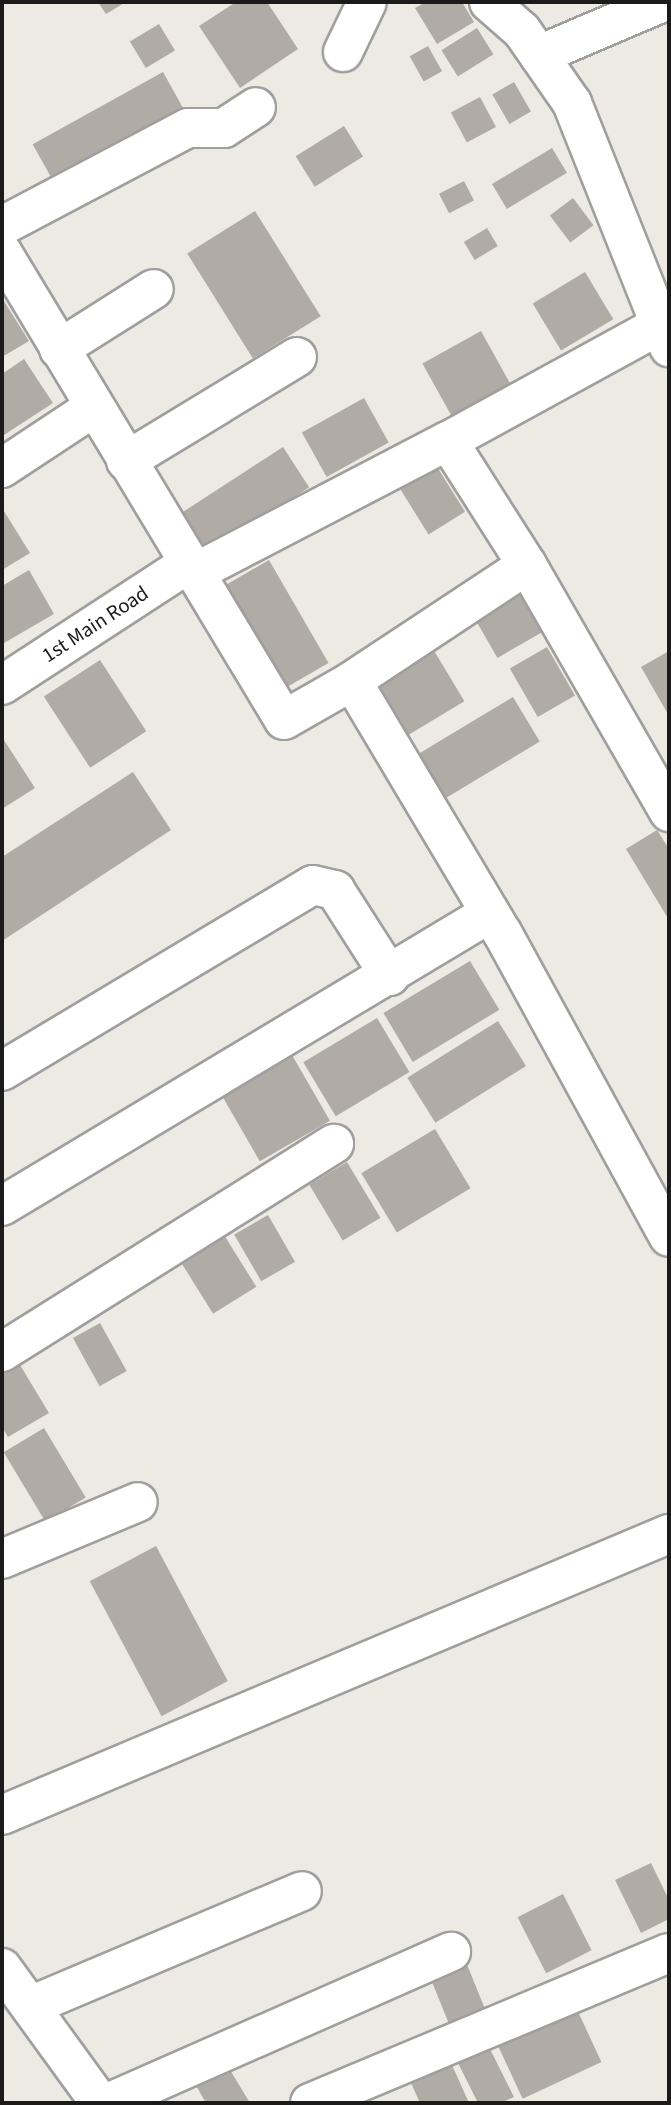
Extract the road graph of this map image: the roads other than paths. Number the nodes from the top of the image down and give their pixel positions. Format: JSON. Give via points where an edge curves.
{"nodes":[{"id":1,"x":368,"y":2,"type":"edge"},
{"id":2,"x":489,"y":2,"type":"edge"},
{"id":3,"x":663,"y":2,"type":"edge"},
{"id":4,"x":343,"y":51,"type":"dead end"},
{"id":5,"x":539,"y":55,"type":"junction"},
{"id":6,"x":256,"y":107,"type":"dead end"},
{"id":7,"x":2,"y":226,"type":"edge"},
{"id":8,"x":2,"y":252,"type":"edge"},
{"id":9,"x":154,"y":289,"type":"dead end"},
{"id":10,"x":665,"y":336,"type":"edge"},
{"id":11,"x":59,"y":349,"type":"junction"},
{"id":12,"x":297,"y":357,"type":"dead end"},
{"id":13,"x":94,"y":407,"type":"junction"},
{"id":14,"x":448,"y":441,"type":"junction"},
{"id":15,"x":126,"y":461,"type":"junction"},
{"id":16,"x":2,"y":468,"type":"edge"},
{"id":17,"x":527,"y":565,"type":"junction"},
{"id":18,"x":192,"y":568,"type":"junction"},
{"id":19,"x":352,"y":681,"type":"junction"},
{"id":20,"x":2,"y":685,"type":"edge"},
{"id":21,"x":669,"y":812,"type":"edge"},
{"id":22,"x":490,"y":913,"type":"junction"},
{"id":23,"x":390,"y":976,"type":"junction"},
{"id":24,"x":2,"y":1071,"type":"edge"},
{"id":25,"x":334,"y":1144,"type":"dead end"},
{"id":26,"x":2,"y":1206,"type":"edge"},
{"id":27,"x":669,"y":1237,"type":"edge"},
{"id":28,"x":2,"y":1352,"type":"edge"},
{"id":29,"x":138,"y":1502,"type":"dead end"},
{"id":30,"x":669,"y":1534,"type":"edge"},
{"id":31,"x":2,"y":1559,"type":"edge"},
{"id":32,"x":2,"y":1815,"type":"edge"},
{"id":33,"x":302,"y":1891,"type":"dead end"},
{"id":34,"x":451,"y":1952,"type":"dead end"},
{"id":35,"x":669,"y":1953,"type":"edge"},
{"id":36,"x":2,"y":1968,"type":"edge"},
{"id":37,"x":30,"y":2006,"type":"junction"},
{"id":38,"x":100,"y":2103,"type":"edge"},
{"id":39,"x":108,"y":2103,"type":"edge"},
{"id":40,"x":310,"y":2103,"type":"edge"}],
"edges":[{"from":1,"to":4,"type":"street"},
{"from":2,"to":5,"type":"street"},
{"from":3,"to":5,"type":"street"},
{"from":5,"to":10,"type":"street","via":[[572,103]]},
{"from":6,"to":7,"type":"street","via":[[224,128],[188,128]]},
{"from":8,"to":11,"type":"street"},
{"from":9,"to":11,"type":"street"},
{"from":10,"to":14,"type":"street","name":"1st Main Road"},
{"from":11,"to":13,"type":"street"},
{"from":12,"to":15,"type":"street"},
{"from":13,"to":15,"type":"street"},
{"from":13,"to":16,"type":"street"},
{"from":14,"to":17,"type":"street"},
{"from":14,"to":18,"type":"street","name":"1st Main Road"},
{"from":15,"to":18,"type":"street"},
{"from":17,"to":19,"type":"street"},
{"from":17,"to":21,"type":"street"},
{"from":18,"to":19,"type":"street","via":[[284,720]]},
{"from":18,"to":20,"type":"street","name":"1st Main Road"},
{"from":19,"to":22,"type":"street"},
{"from":22,"to":23,"type":"street"},
{"from":22,"to":27,"type":"street"},
{"from":23,"to":24,"type":"street","via":[[335,890],[313,886]]},
{"from":23,"to":26,"type":"street"},
{"from":25,"to":28,"type":"street"},
{"from":29,"to":31,"type":"street"},
{"from":30,"to":32,"type":"street"},
{"from":33,"to":37,"type":"street"},
{"from":34,"to":39,"type":"street"},
{"from":35,"to":40,"type":"street"},
{"from":36,"to":37,"type":"street"},
{"from":37,"to":38,"type":"street"}]}
